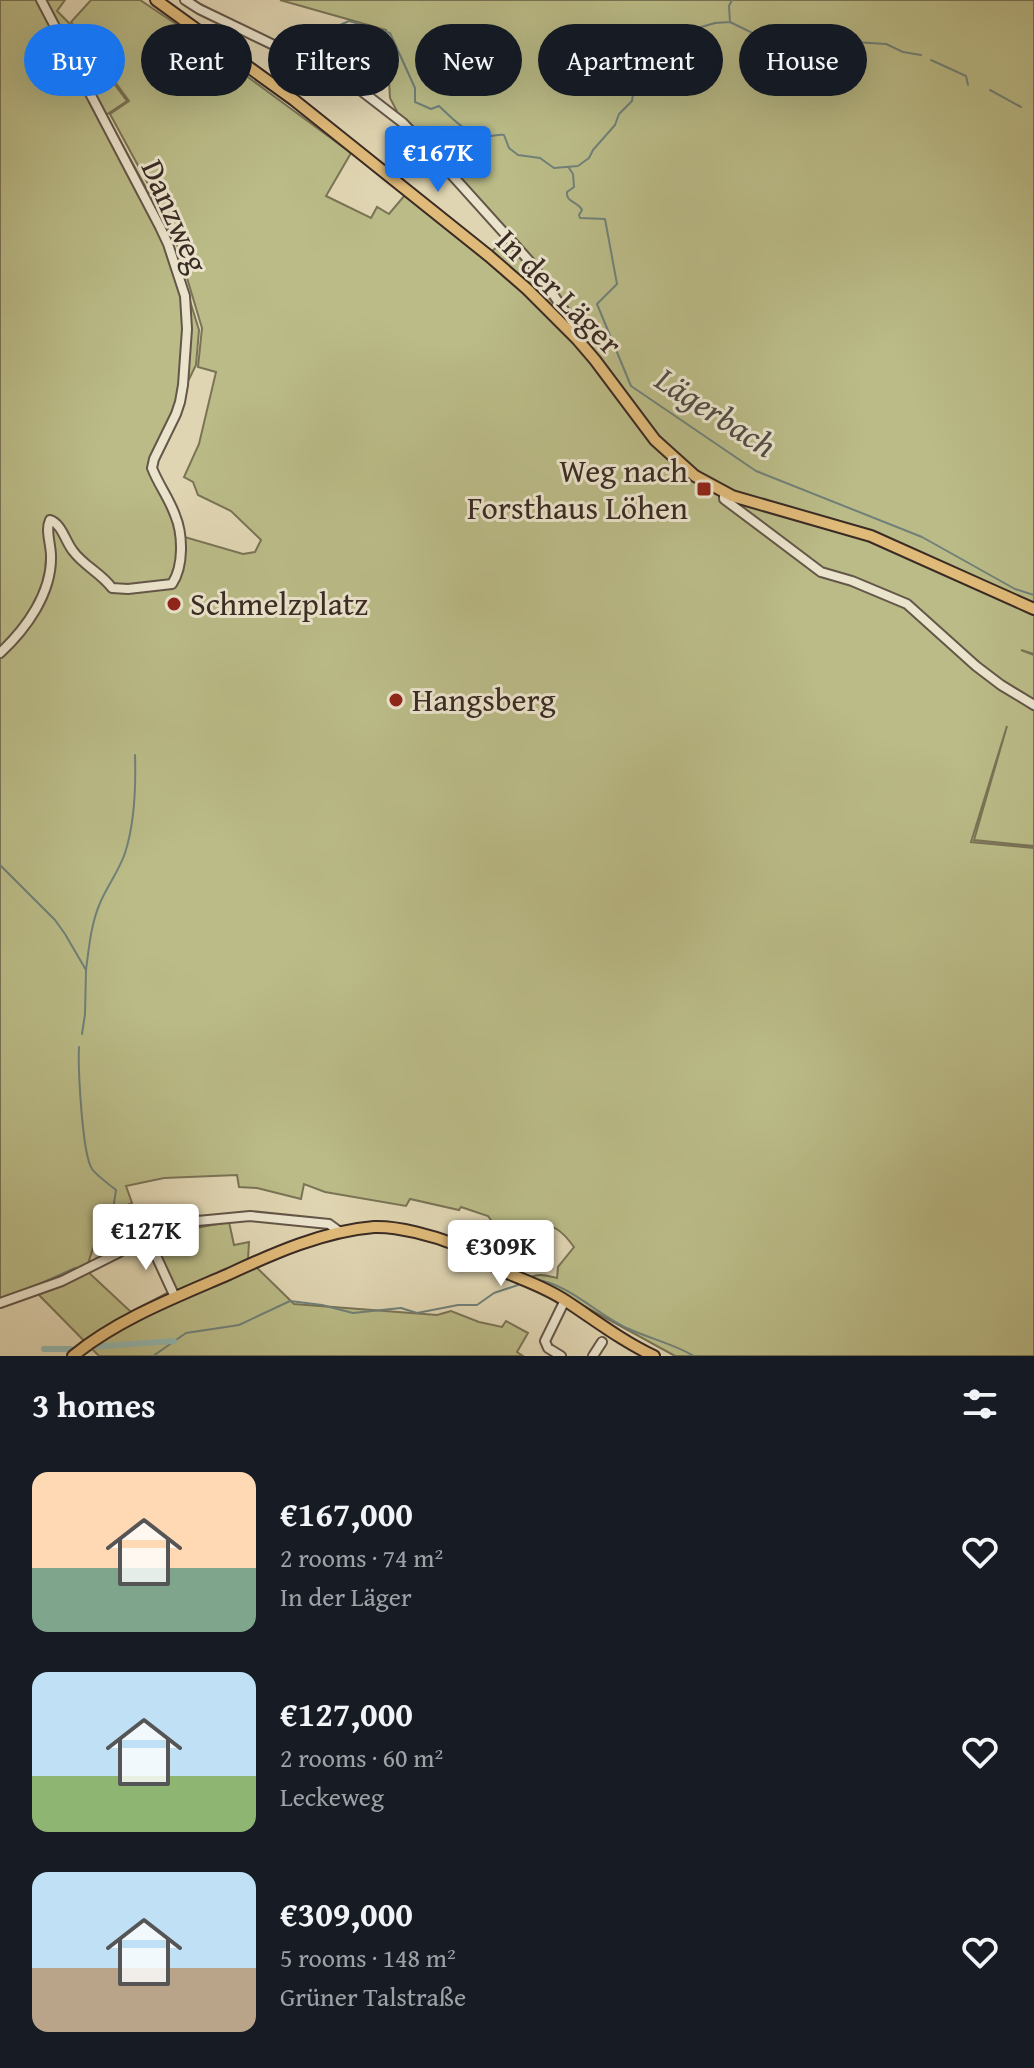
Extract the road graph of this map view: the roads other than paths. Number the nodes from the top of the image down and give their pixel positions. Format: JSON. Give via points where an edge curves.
{"nodes":[{"id":1,"x":41,"y":0,"type":"edge"},
{"id":2,"x":156,"y":0,"type":"edge"},
{"id":3,"x":185,"y":0,"type":"edge"},
{"id":4,"x":577,"y":339,"type":"junction"},
{"id":5,"x":724,"y":493,"type":"junction"},
{"id":6,"x":1034,"y":609,"type":"edge"},
{"id":7,"x":0,"y":653,"type":"edge"},
{"id":8,"x":1034,"y":705,"type":"edge"},
{"id":9,"x":340,"y":1232,"type":"junction"},
{"id":10,"x":146,"y":1234,"type":"junction"},
{"id":11,"x":175,"y":1297,"type":"junction"},
{"id":12,"x":565,"y":1300,"type":"junction"},
{"id":13,"x":0,"y":1303,"type":"edge"},
{"id":14,"x":602,"y":1342,"type":"dead end"},
{"id":15,"x":73,"y":1356,"type":"edge"},
{"id":16,"x":561,"y":1356,"type":"edge"},
{"id":17,"x":593,"y":1356,"type":"edge"},
{"id":18,"x":654,"y":1356,"type":"edge"}],
"edges":[{"from":1,"to":7,"type":"street","name":"Danzweg","via":[[160,227],[185,296],[183,385],[152,468],[177,519],[180,560],[172,584],[112,588],[76,556],[50,520],[46,584],[25,627]]},
{"from":2,"to":4,"type":"main road","name":"In der Läger","via":[[294,100],[489,256]]},
{"from":3,"to":4,"type":"street","via":[[322,65],[403,123],[532,264],[573,323]]},
{"from":4,"to":5,"type":"main road","name":"In der Läger","via":[[655,440],[695,476]]},
{"from":5,"to":6,"type":"main road","name":"In der Läger","via":[[871,536]]},
{"from":5,"to":8,"type":"street","via":[[724,499],[821,572],[907,604],[976,666]]},
{"from":9,"to":10,"type":"street","via":[[329,1224],[250,1216],[166,1224]]},
{"from":9,"to":11,"type":"main road"},
{"from":9,"to":12,"type":"main road","via":[[388,1228],[447,1242]]},
{"from":10,"to":11,"type":"street"},
{"from":10,"to":13,"type":"street","via":[[62,1281]]},
{"from":11,"to":15,"type":"main road","via":[[95,1338]]},
{"from":12,"to":16,"type":"street","via":[[545,1341]]},
{"from":12,"to":18,"type":"main road"},
{"from":14,"to":17,"type":"street"}]}
